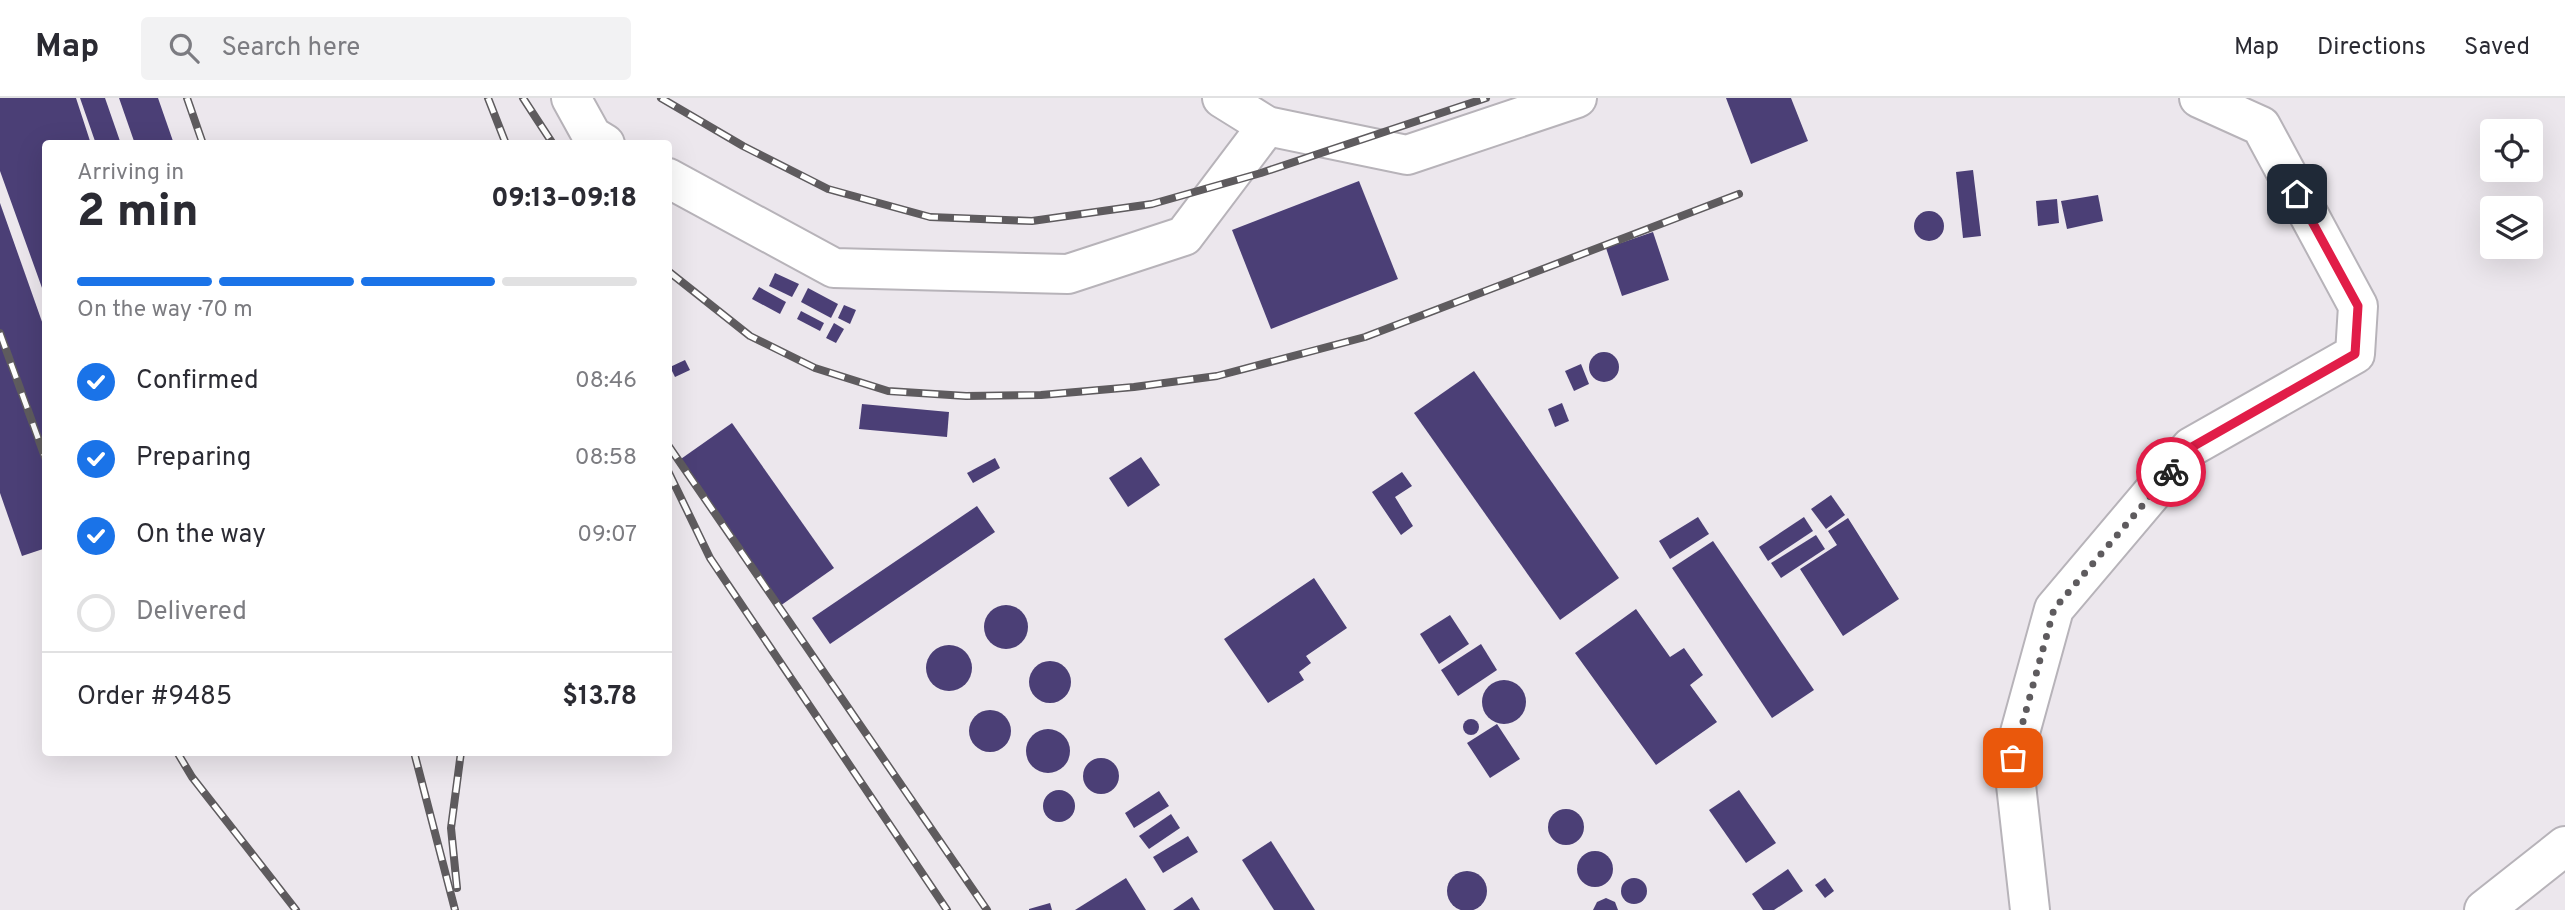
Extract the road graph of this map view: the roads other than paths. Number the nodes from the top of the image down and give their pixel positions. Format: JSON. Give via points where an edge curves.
{"nodes":[{"id":1,"x":570,"y":98,"type":"edge"},
{"id":2,"x":1222,"y":98,"type":"edge"},
{"id":3,"x":1577,"y":98,"type":"edge"},
{"id":4,"x":2199,"y":98,"type":"edge"},
{"id":5,"x":1268,"y":126,"type":"junction"},
{"id":6,"x":598,"y":140,"type":"edge"},
{"id":7,"x":672,"y":180,"type":"edge"},
{"id":8,"x":2565,"y":846,"type":"edge"},
{"id":9,"x":2030,"y":910,"type":"edge"},
{"id":10,"x":2484,"y":910,"type":"edge"}],
"edges":[{"from":1,"to":6,"type":"street"},
{"from":2,"to":5,"type":"street"},
{"from":3,"to":5,"type":"street","via":[[1407,155]]},
{"from":4,"to":9,"type":"street","via":[[2261,126],[2358,306],[2355,354],[2192,447],[2054,609],[2013,758]]},
{"from":5,"to":7,"type":"street","via":[[1184,236],[1068,274],[834,268]]},
{"from":8,"to":10,"type":"street"}]}
